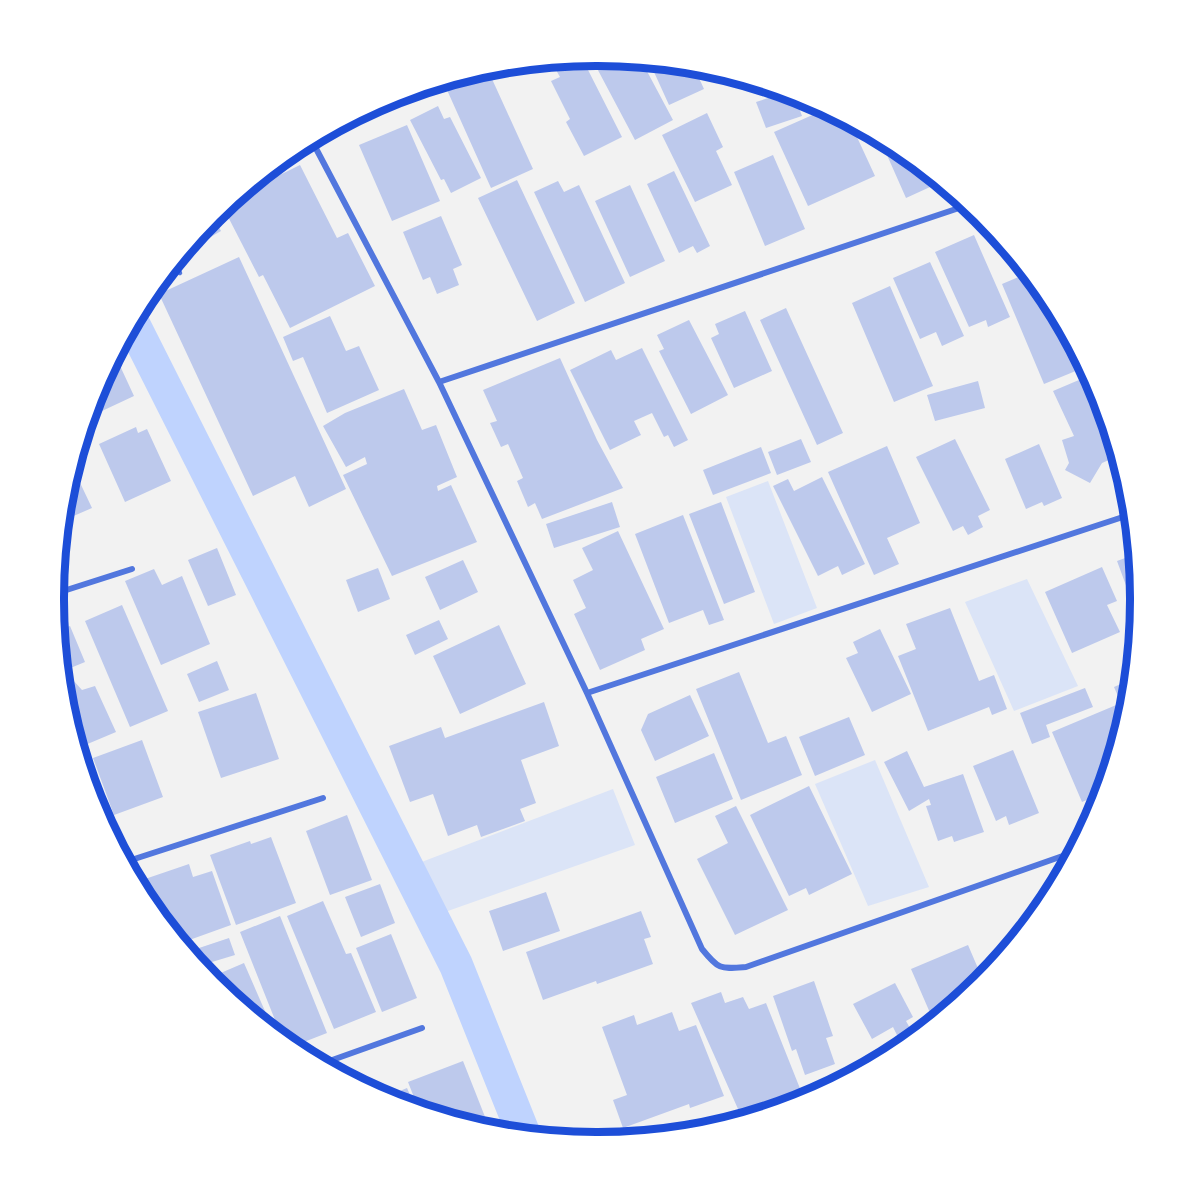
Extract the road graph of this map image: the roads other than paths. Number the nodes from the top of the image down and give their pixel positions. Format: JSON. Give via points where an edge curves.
{"nodes":[{"id":1,"x":315,"y":147,"type":"edge"},
{"id":2,"x":958,"y":208,"type":"edge"},
{"id":3,"x":439,"y":382,"type":"junction"},
{"id":4,"x":1123,"y":517,"type":"edge"},
{"id":5,"x":132,"y":568,"type":"dead end"},
{"id":6,"x":64,"y":591,"type":"edge"},
{"id":7,"x":587,"y":693,"type":"junction"},
{"id":8,"x":323,"y":798,"type":"dead end"},
{"id":9,"x":1063,"y":856,"type":"edge"},
{"id":10,"x":133,"y":859,"type":"edge"},
{"id":11,"x":422,"y":1028,"type":"dead end"},
{"id":12,"x":331,"y":1060,"type":"edge"}],
"edges":[{"from":1,"to":3,"type":"street"},
{"from":2,"to":3,"type":"street"},
{"from":3,"to":7,"type":"street"},
{"from":4,"to":7,"type":"street"},
{"from":5,"to":6,"type":"street"},
{"from":7,"to":9,"type":"street","via":[[702,949],[724,969],[746,967]]},
{"from":8,"to":10,"type":"street"},
{"from":11,"to":12,"type":"street"}]}
